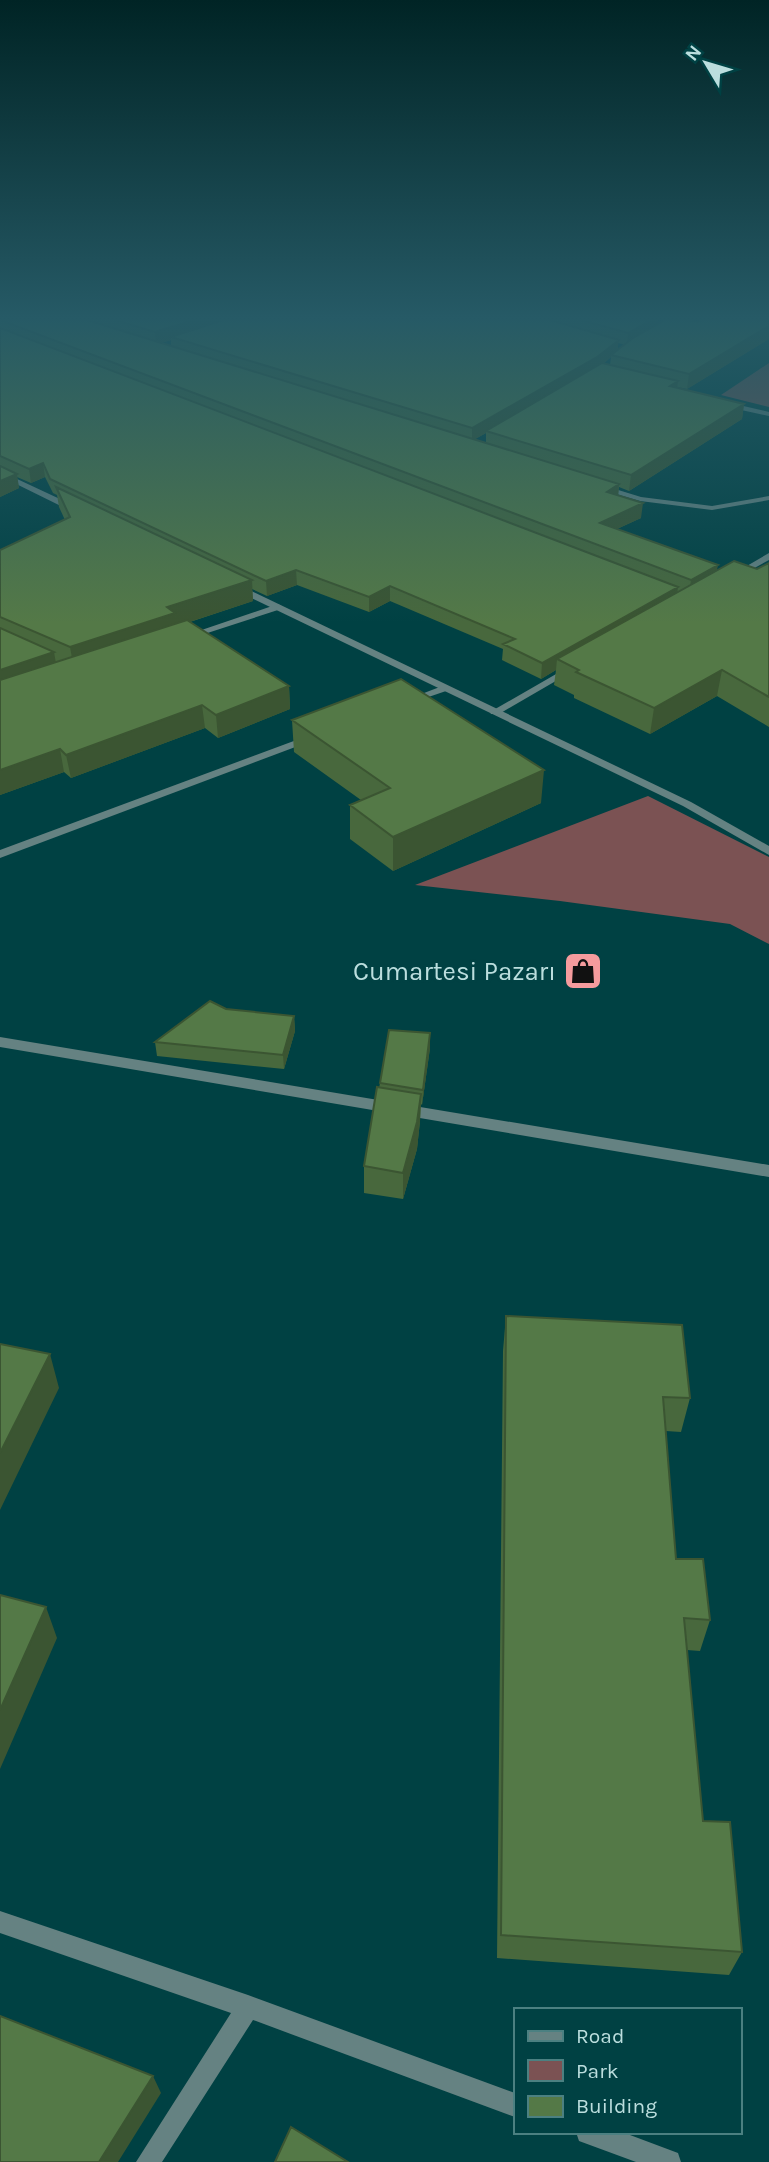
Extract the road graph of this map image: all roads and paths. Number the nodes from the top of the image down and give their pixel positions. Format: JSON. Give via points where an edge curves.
{"nodes":[{"id":1,"x":0,"y":473,"type":"edge"},
{"id":2,"x":589,"y":483,"type":"edge"},
{"id":3,"x":769,"y":498,"type":"edge"},
{"id":4,"x":85,"y":514,"type":"edge"},
{"id":5,"x":769,"y":556,"type":"edge"},
{"id":6,"x":723,"y":582,"type":"edge"},
{"id":7,"x":229,"y":584,"type":"edge"},
{"id":8,"x":278,"y":607,"type":"junction"},
{"id":9,"x":175,"y":641,"type":"edge"},
{"id":10,"x":580,"y":663,"type":"edge"},
{"id":11,"x":445,"y":688,"type":"junction"},
{"id":12,"x":392,"y":707,"type":"edge"},
{"id":13,"x":495,"y":712,"type":"junction"},
{"id":14,"x":327,"y":732,"type":"edge"},
{"id":15,"x":769,"y":851,"type":"edge"},
{"id":16,"x":0,"y":854,"type":"edge"},
{"id":17,"x":0,"y":1042,"type":"edge"},
{"id":18,"x":769,"y":1171,"type":"edge"},
{"id":19,"x":0,"y":1922,"type":"edge"},
{"id":20,"x":248,"y":2007,"type":"junction"},
{"id":21,"x":514,"y":2105,"type":"edge"},
{"id":22,"x":593,"y":2134,"type":"edge"},
{"id":23,"x":148,"y":2162,"type":"edge"},
{"id":24,"x":669,"y":2162,"type":"edge"}],
"edges":[{"from":1,"to":4,"type":"street"},
{"from":2,"to":3,"type":"street","via":[[640,499],[712,508]]},
{"from":5,"to":6,"type":"street"},
{"from":7,"to":8,"type":"street"},
{"from":8,"to":9,"type":"street"},
{"from":8,"to":11,"type":"street"},
{"from":10,"to":13,"type":"street"},
{"from":11,"to":12,"type":"street"},
{"from":11,"to":13,"type":"street"},
{"from":13,"to":15,"type":"street","via":[[687,804]]},
{"from":14,"to":16,"type":"street"},
{"from":17,"to":18,"type":"street"},
{"from":19,"to":20,"type":"street"},
{"from":20,"to":21,"type":"street"},
{"from":20,"to":23,"type":"street"},
{"from":22,"to":24,"type":"street"}]}
